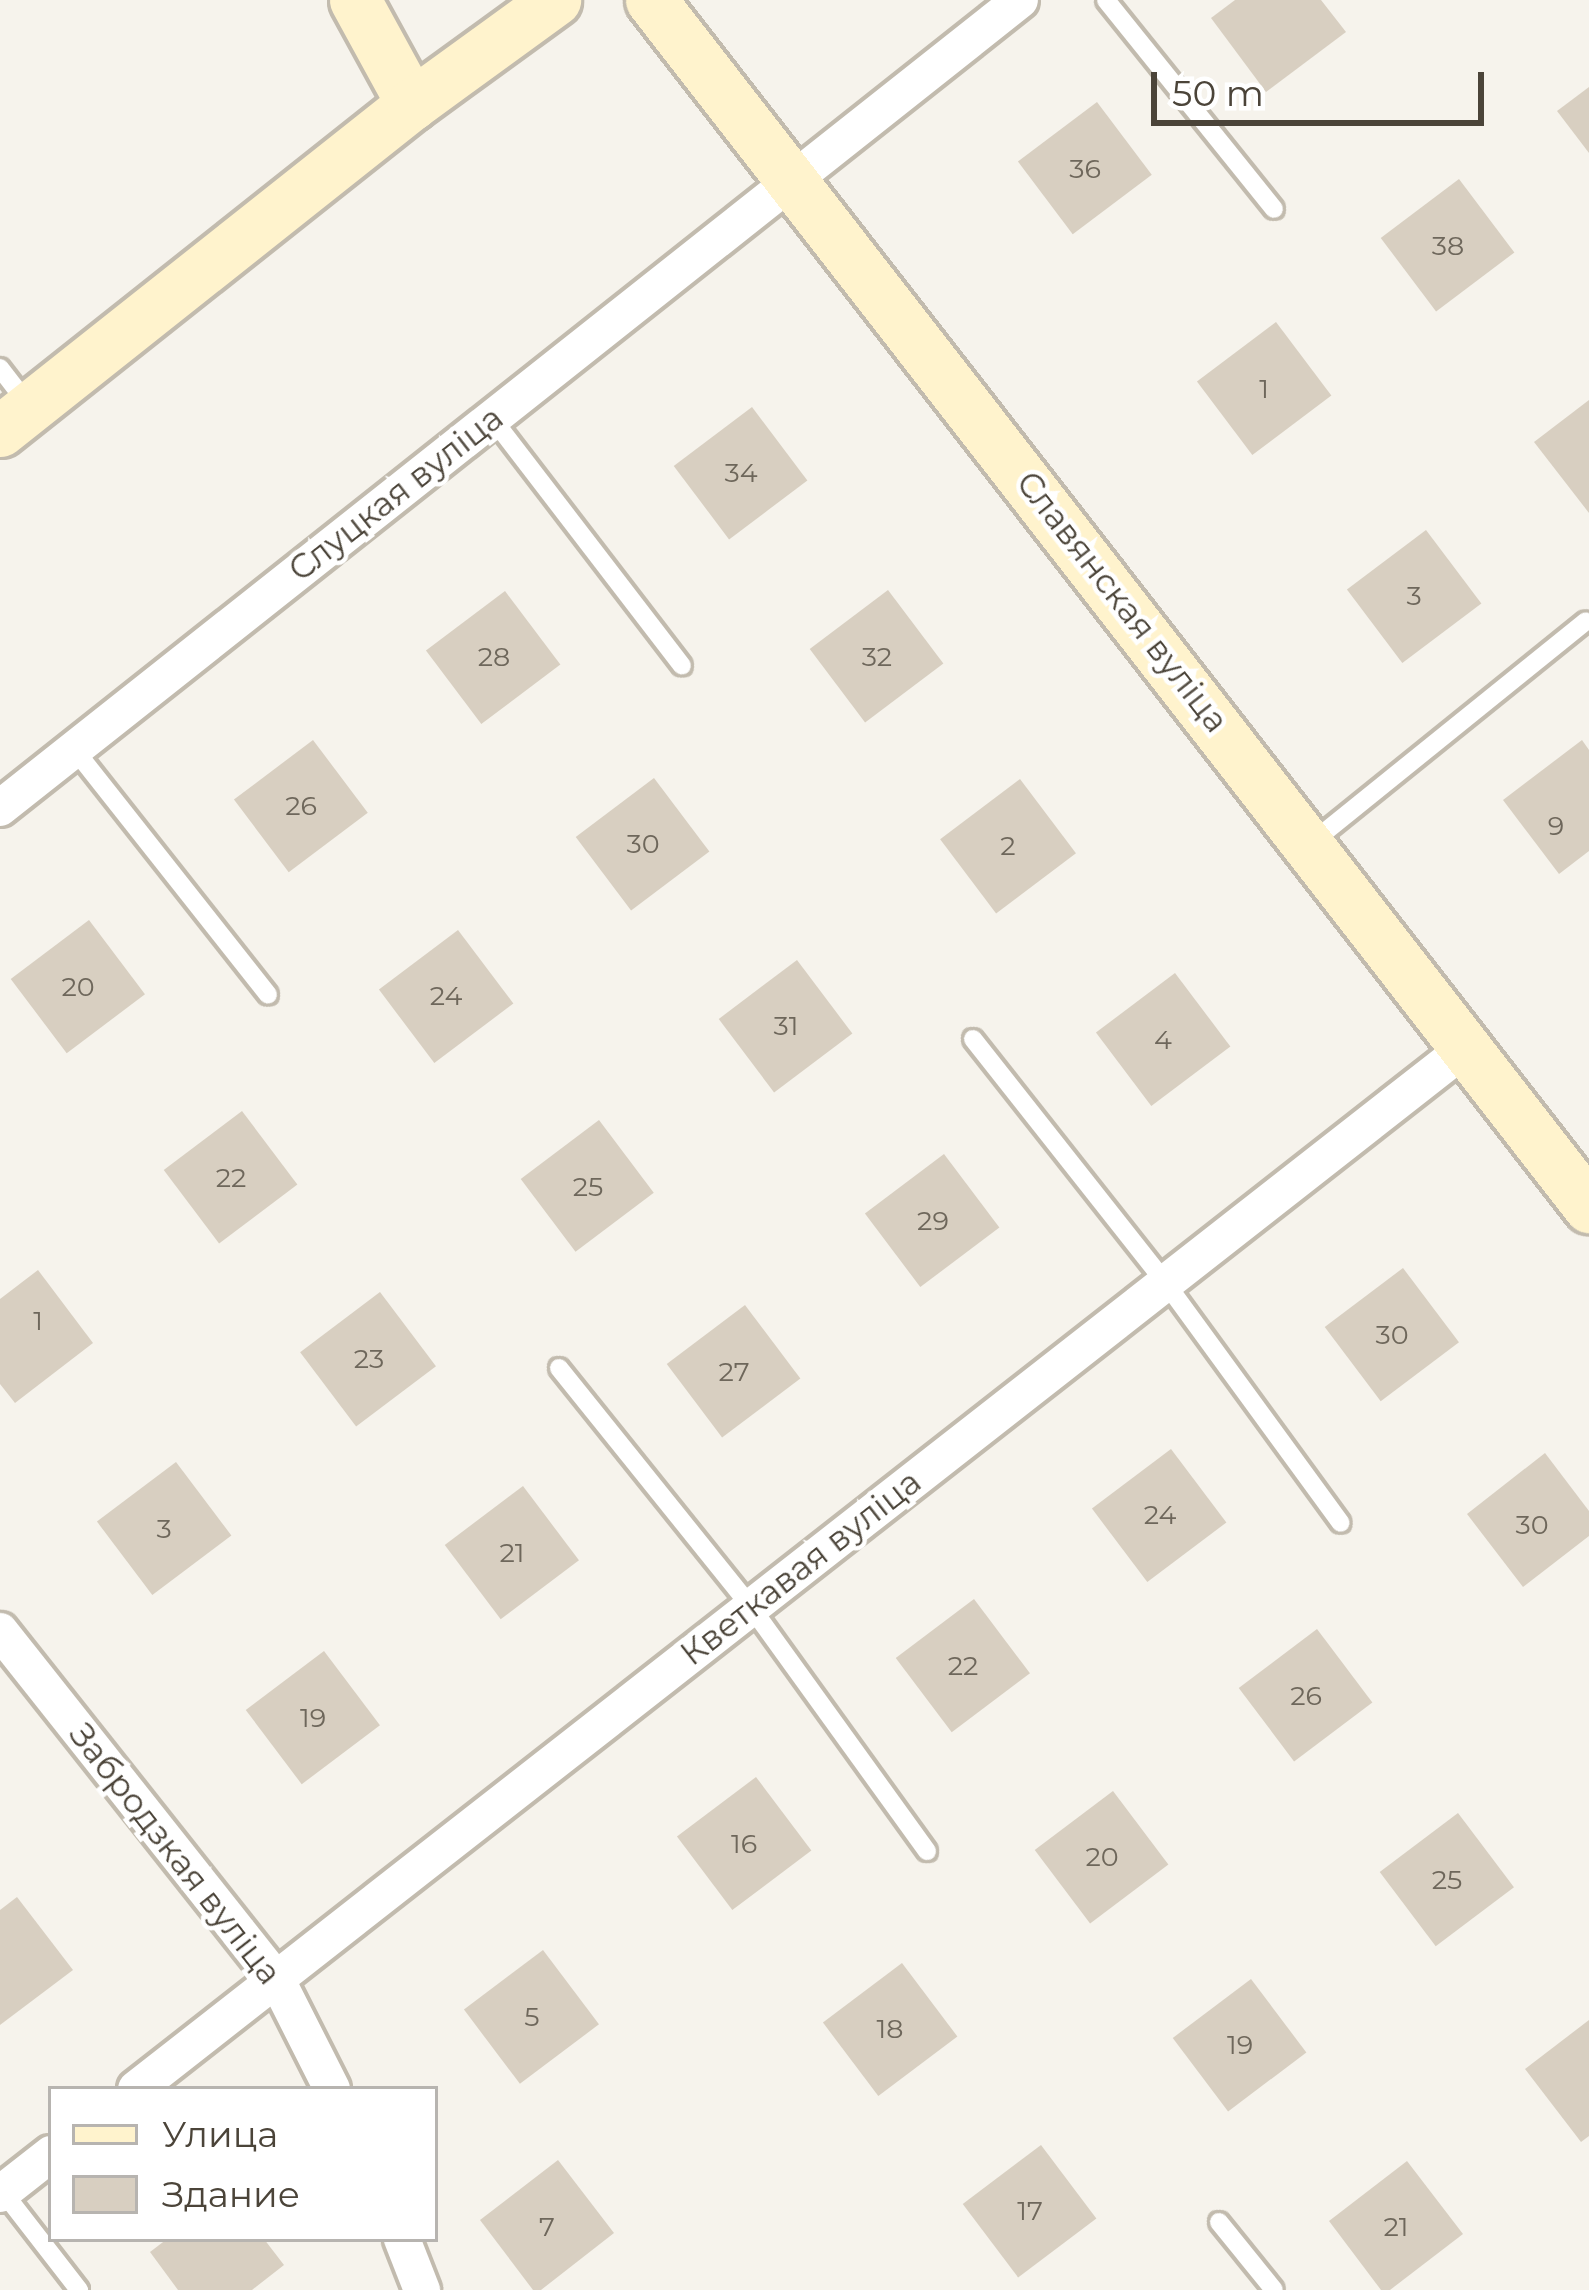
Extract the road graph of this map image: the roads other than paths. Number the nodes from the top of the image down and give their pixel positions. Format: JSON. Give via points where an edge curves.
{"nodes":[{"id":1,"x":355,"y":0,"type":"edge"},
{"id":2,"x":555,"y":0,"type":"edge"},
{"id":3,"x":651,"y":0,"type":"edge"},
{"id":4,"x":1019,"y":0,"type":"edge"},
{"id":5,"x":1106,"y":0,"type":"edge"},
{"id":6,"x":412,"y":104,"type":"junction"},
{"id":7,"x":792,"y":181,"type":"junction"},
{"id":8,"x":1274,"y":209,"type":"dead end"},
{"id":9,"x":0,"y":368,"type":"edge"},
{"id":10,"x":492,"y":418,"type":"junction"},
{"id":11,"x":16,"y":419,"type":"edge"},
{"id":12,"x":1586,"y":621,"type":"edge"},
{"id":13,"x":682,"y":666,"type":"dead end"},
{"id":14,"x":74,"y":749,"type":"junction"},
{"id":15,"x":0,"y":808,"type":"edge"},
{"id":16,"x":1311,"y":843,"type":"junction"},
{"id":17,"x":268,"y":995,"type":"dead end"},
{"id":18,"x":973,"y":1039,"type":"dead end"},
{"id":19,"x":1467,"y":1047,"type":"junction"},
{"id":20,"x":1589,"y":1208,"type":"edge"},
{"id":21,"x":1165,"y":1282,"type":"junction"},
{"id":22,"x":559,"y":1368,"type":"dead end"},
{"id":23,"x":1341,"y":1522,"type":"dead end"},
{"id":24,"x":751,"y":1607,"type":"junction"},
{"id":25,"x":0,"y":1630,"type":"edge"},
{"id":26,"x":927,"y":1851,"type":"dead end"},
{"id":27,"x":277,"y":1980,"type":"junction"},
{"id":28,"x":140,"y":2086,"type":"edge"},
{"id":29,"x":330,"y":2086,"type":"edge"},
{"id":30,"x":48,"y":2157,"type":"edge"},
{"id":31,"x":1,"y":2191,"type":"edge"},
{"id":32,"x":1219,"y":2222,"type":"dead end"},
{"id":33,"x":403,"y":2242,"type":"edge"},
{"id":34,"x":79,"y":2290,"type":"edge"},
{"id":35,"x":422,"y":2290,"type":"edge"},
{"id":36,"x":1274,"y":2290,"type":"edge"}],
"edges":[{"from":1,"to":6,"type":"street"},
{"from":2,"to":6,"type":"street"},
{"from":3,"to":7,"type":"street","name":"Славянская вуліца"},
{"from":4,"to":7,"type":"street","name":"Слуцкая вуліца"},
{"from":5,"to":8,"type":"lane"},
{"from":6,"to":11,"type":"street"},
{"from":7,"to":10,"type":"street","name":"Слуцкая вуліца"},
{"from":7,"to":16,"type":"street","name":"Славянская вуліца"},
{"from":9,"to":11,"type":"lane"},
{"from":10,"to":13,"type":"lane"},
{"from":10,"to":14,"type":"street","name":"Слуцкая вуліца"},
{"from":12,"to":16,"type":"lane"},
{"from":14,"to":15,"type":"street","name":"Слуцкая вуліца"},
{"from":14,"to":17,"type":"lane"},
{"from":16,"to":19,"type":"street","name":"Славянская вуліца"},
{"from":18,"to":21,"type":"lane"},
{"from":19,"to":20,"type":"street","name":"Славянская вуліца"},
{"from":19,"to":21,"type":"street","name":"Кветкавая вуліца"},
{"from":21,"to":23,"type":"lane"},
{"from":21,"to":24,"type":"street","name":"Кветкавая вуліца"},
{"from":22,"to":24,"type":"lane"},
{"from":24,"to":26,"type":"lane"},
{"from":24,"to":27,"type":"street","name":"Кветкавая вуліца"},
{"from":25,"to":27,"type":"street","name":"Забродзкая вуліца"},
{"from":27,"to":28,"type":"street","name":"Кветкавая вуліца"},
{"from":27,"to":29,"type":"street","name":"Забродзкая вуліца"},
{"from":30,"to":31,"type":"street"},
{"from":31,"to":34,"type":"lane"},
{"from":32,"to":36,"type":"lane"},
{"from":33,"to":35,"type":"street"}]}
